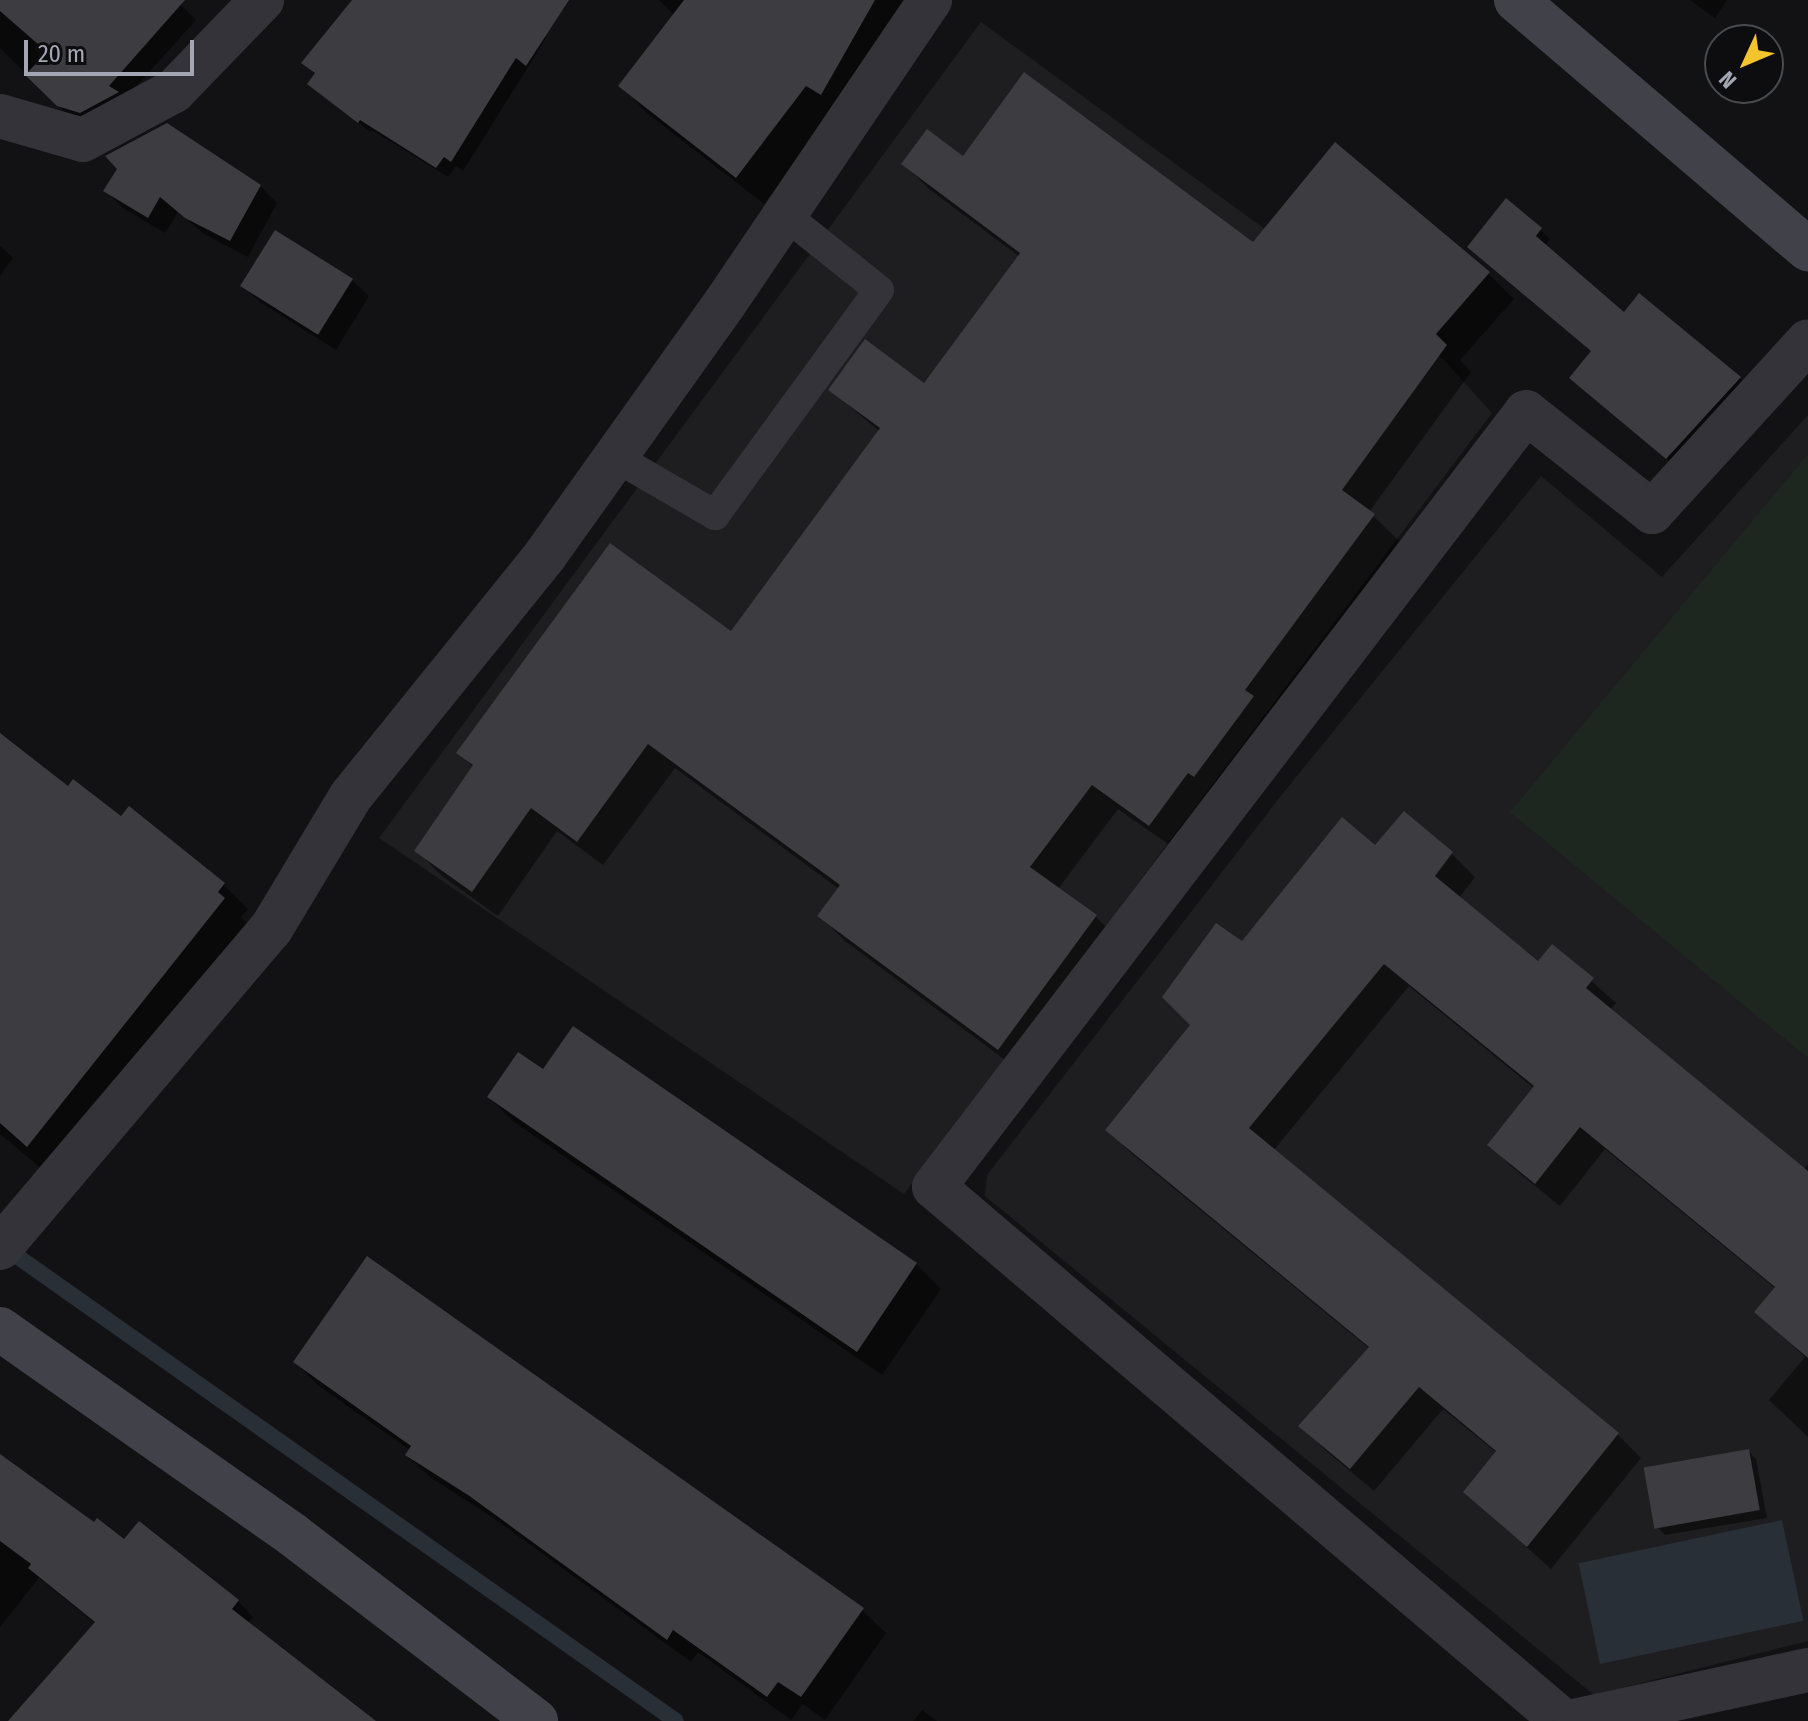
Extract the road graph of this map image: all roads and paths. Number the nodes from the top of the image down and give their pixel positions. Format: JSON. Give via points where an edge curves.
{"nodes":[{"id":1,"x":262,"y":0,"type":"edge"},
{"id":2,"x":930,"y":0,"type":"edge"},
{"id":3,"x":1516,"y":0,"type":"edge"},
{"id":4,"x":0,"y":116,"type":"edge"},
{"id":5,"x":785,"y":215,"type":"junction"},
{"id":6,"x":1808,"y":249,"type":"edge"},
{"id":7,"x":1808,"y":341,"type":"edge"},
{"id":8,"x":615,"y":457,"type":"junction"},
{"id":9,"x":6,"y":1239,"type":"edge"},
{"id":10,"x":0,"y":1329,"type":"edge"},
{"id":11,"x":1808,"y":1670,"type":"edge"},
{"id":12,"x":536,"y":1721,"type":"edge"},
{"id":13,"x":1563,"y":1721,"type":"edge"},
{"id":14,"x":1574,"y":1721,"type":"edge"}],
"edges":[{"from":1,"to":4,"type":"street","via":[[174,91],[83,140]]},
{"from":2,"to":5,"type":"street"},
{"from":3,"to":6,"type":"street"},
{"from":5,"to":8,"type":"street"},
{"from":5,"to":8,"type":"lane","via":[[879,290],[715,515]]},
{"from":7,"to":13,"type":"street","via":[[1652,512],[1526,412],[934,1187]]},
{"from":8,"to":9,"type":"street","via":[[546,554],[351,796],[271,929]]},
{"from":10,"to":12,"type":"street","via":[[293,1535]]},
{"from":11,"to":14,"type":"street"}]}
